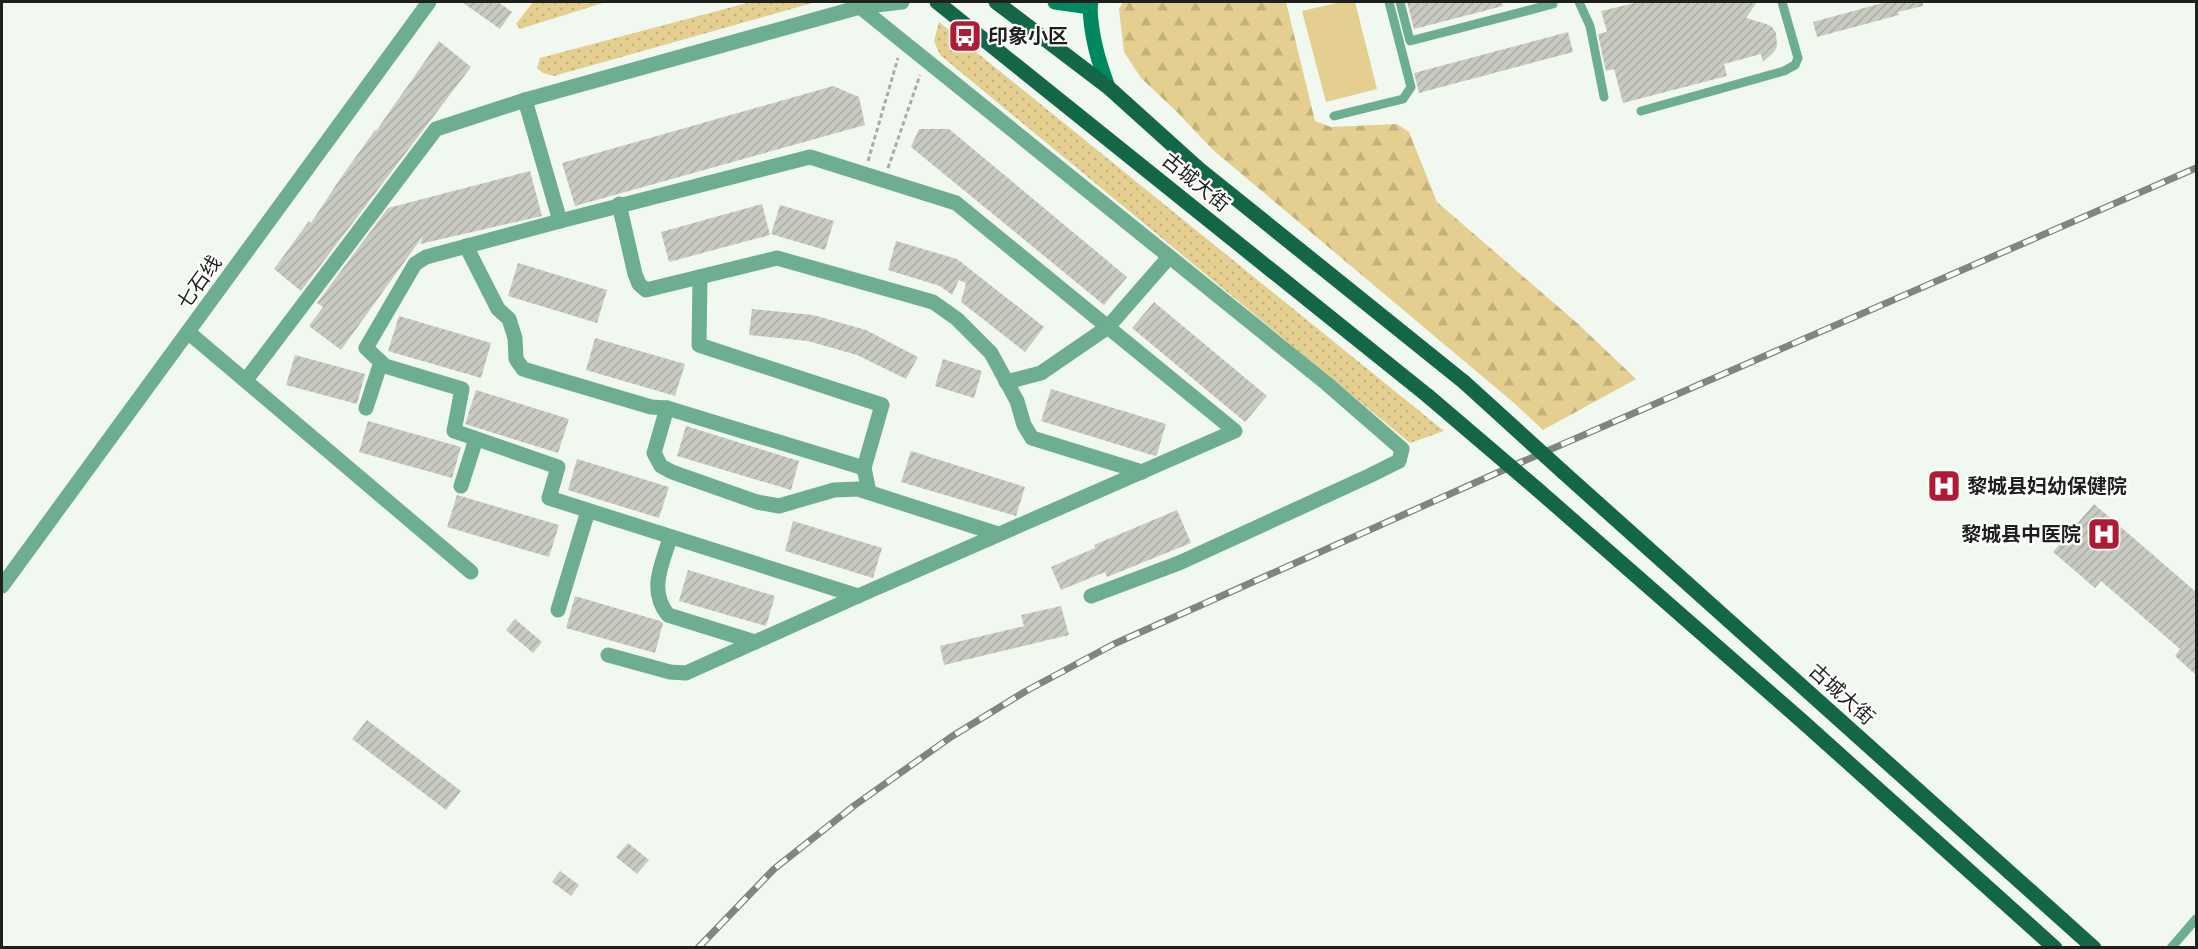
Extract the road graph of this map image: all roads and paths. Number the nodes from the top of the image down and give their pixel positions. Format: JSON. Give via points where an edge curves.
{"nodes":[{"id":1,"x":429,"y":2,"type":"edge"},
{"id":2,"x":902,"y":2,"type":"edge"},
{"id":3,"x":937,"y":2,"type":"edge"},
{"id":4,"x":996,"y":2,"type":"edge"},
{"id":5,"x":1055,"y":2,"type":"edge"},
{"id":6,"x":1389,"y":2,"type":"edge"},
{"id":7,"x":1400,"y":2,"type":"edge"},
{"id":8,"x":1553,"y":2,"type":"edge"},
{"id":9,"x":1579,"y":2,"type":"edge"},
{"id":10,"x":1782,"y":2,"type":"edge"},
{"id":11,"x":1091,"y":4,"type":"edge"},
{"id":12,"x":860,"y":7,"type":"junction"},
{"id":13,"x":903,"y":42,"type":"junction"},
{"id":14,"x":925,"y":60,"type":"junction"},
{"id":15,"x":1108,"y":87,"type":"junction"},
{"id":16,"x":1604,"y":97,"type":"dead end"},
{"id":17,"x":525,"y":100,"type":"junction"},
{"id":18,"x":1641,"y":111,"type":"dead end"},
{"id":19,"x":1334,"y":116,"type":"dead end"},
{"id":20,"x":864,"y":174,"type":"junction"},
{"id":21,"x":884,"y":181,"type":"junction"},
{"id":22,"x":619,"y":204,"type":"junction"},
{"id":23,"x":560,"y":221,"type":"junction"},
{"id":24,"x":466,"y":246,"type":"junction"},
{"id":25,"x":1169,"y":257,"type":"junction"},
{"id":26,"x":700,"y":277,"type":"junction"},
{"id":27,"x":1108,"y":327,"type":"junction"},
{"id":28,"x":188,"y":332,"type":"junction"},
{"id":29,"x":381,"y":362,"type":"junction"},
{"id":30,"x":246,"y":380,"type":"junction"},
{"id":31,"x":1006,"y":382,"type":"junction"},
{"id":32,"x":366,"y":408,"type":"dead end"},
{"id":33,"x":667,"y":408,"type":"junction"},
{"id":34,"x":476,"y":439,"type":"junction"},
{"id":35,"x":864,"y":468,"type":"junction"},
{"id":36,"x":1142,"y":472,"type":"junction"},
{"id":37,"x":461,"y":486,"type":"dead end"},
{"id":38,"x":869,"y":492,"type":"junction"},
{"id":39,"x":588,"y":511,"type":"junction"},
{"id":40,"x":998,"y":534,"type":"junction"},
{"id":41,"x":670,"y":538,"type":"junction"},
{"id":42,"x":471,"y":572,"type":"dead end"},
{"id":43,"x":2,"y":586,"type":"edge"},
{"id":44,"x":858,"y":596,"type":"junction"},
{"id":45,"x":1091,"y":596,"type":"dead end"},
{"id":46,"x":558,"y":610,"type":"dead end"},
{"id":47,"x":755,"y":642,"type":"junction"},
{"id":48,"x":608,"y":655,"type":"dead end"},
{"id":49,"x":2196,"y":919,"type":"edge"},
{"id":50,"x":2055,"y":948,"type":"edge"},
{"id":51,"x":2094,"y":948,"type":"edge"},
{"id":52,"x":2171,"y":948,"type":"edge"}],
"edges":[{"from":1,"to":28,"type":"street","name":"七石线"},
{"from":2,"to":12,"type":"street"},
{"from":3,"to":50,"type":"main road","name":"古城大街","bridge":true,"via":[[1428,396],[1802,721]]},
{"from":4,"to":15,"type":"main road","name":"古城大街"},
{"from":5,"to":11,"type":"main road"},
{"from":6,"to":19,"type":"lane","via":[[1411,87],[1403,99]]},
{"from":7,"to":8,"type":"lane","via":[[1410,41]]},
{"from":9,"to":16,"type":"lane","via":[[1590,26]]},
{"from":10,"to":18,"type":"lane","via":[[1798,58],[1794,65]]},
{"from":11,"to":15,"type":"main road","via":[[1091,33]]},
{"from":12,"to":13,"type":"street"},
{"from":12,"to":17,"type":"street"},
{"from":13,"to":14,"type":"street"},
{"from":13,"to":20,"type":"path"},
{"from":14,"to":21,"type":"path"},
{"from":14,"to":25,"type":"street"},
{"from":15,"to":51,"type":"main road","name":"古城大街","bridge":true,"via":[[1199,170],[1464,382]]},
{"from":17,"to":23,"type":"street"},
{"from":17,"to":30,"type":"street","via":[[436,129]]},
{"from":20,"to":21,"type":"street"},
{"from":20,"to":22,"type":"street","via":[[810,157]]},
{"from":21,"to":27,"type":"street","via":[[956,203]]},
{"from":22,"to":23,"type":"street"},
{"from":22,"to":26,"type":"street","via":[[639,284],[646,290]]},
{"from":23,"to":24,"type":"street"},
{"from":24,"to":29,"type":"street","via":[[415,264],[366,348]]},
{"from":24,"to":33,"type":"street","via":[[498,309],[508,319],[515,338],[516,359],[523,369],[651,407]]},
{"from":25,"to":27,"type":"street"},
{"from":25,"to":45,"type":"street","via":[[1402,449],[1399,461],[1369,477],[1179,563]]},
{"from":26,"to":31,"type":"street","via":[[777,258],[933,302],[957,319],[991,353]]},
{"from":26,"to":35,"type":"street","via":[[699,345],[882,405]]},
{"from":27,"to":31,"type":"street","via":[[1041,374]]},
{"from":27,"to":36,"type":"street","via":[[1235,431]]},
{"from":28,"to":30,"type":"street"},
{"from":28,"to":43,"type":"street","name":"七石线"},
{"from":29,"to":32,"type":"street"},
{"from":29,"to":34,"type":"street","via":[[462,389],[454,431]]},
{"from":30,"to":42,"type":"street"},
{"from":31,"to":36,"type":"street","via":[[1032,438]]},
{"from":33,"to":35,"type":"street"},
{"from":33,"to":38,"type":"street","via":[[654,453],[661,466],[672,472],[779,506],[834,490]]},
{"from":34,"to":37,"type":"street"},
{"from":34,"to":39,"type":"street","via":[[558,467],[549,498]]},
{"from":35,"to":38,"type":"street"},
{"from":36,"to":40,"type":"street"},
{"from":38,"to":40,"type":"street"},
{"from":39,"to":41,"type":"street"},
{"from":39,"to":46,"type":"street"},
{"from":40,"to":44,"type":"street"},
{"from":41,"to":44,"type":"street"},
{"from":41,"to":47,"type":"street","via":[[656,593],[661,607],[668,615]]},
{"from":44,"to":47,"type":"street"},
{"from":47,"to":48,"type":"street","via":[[686,673]]},
{"from":49,"to":52,"type":"lane"}]}
